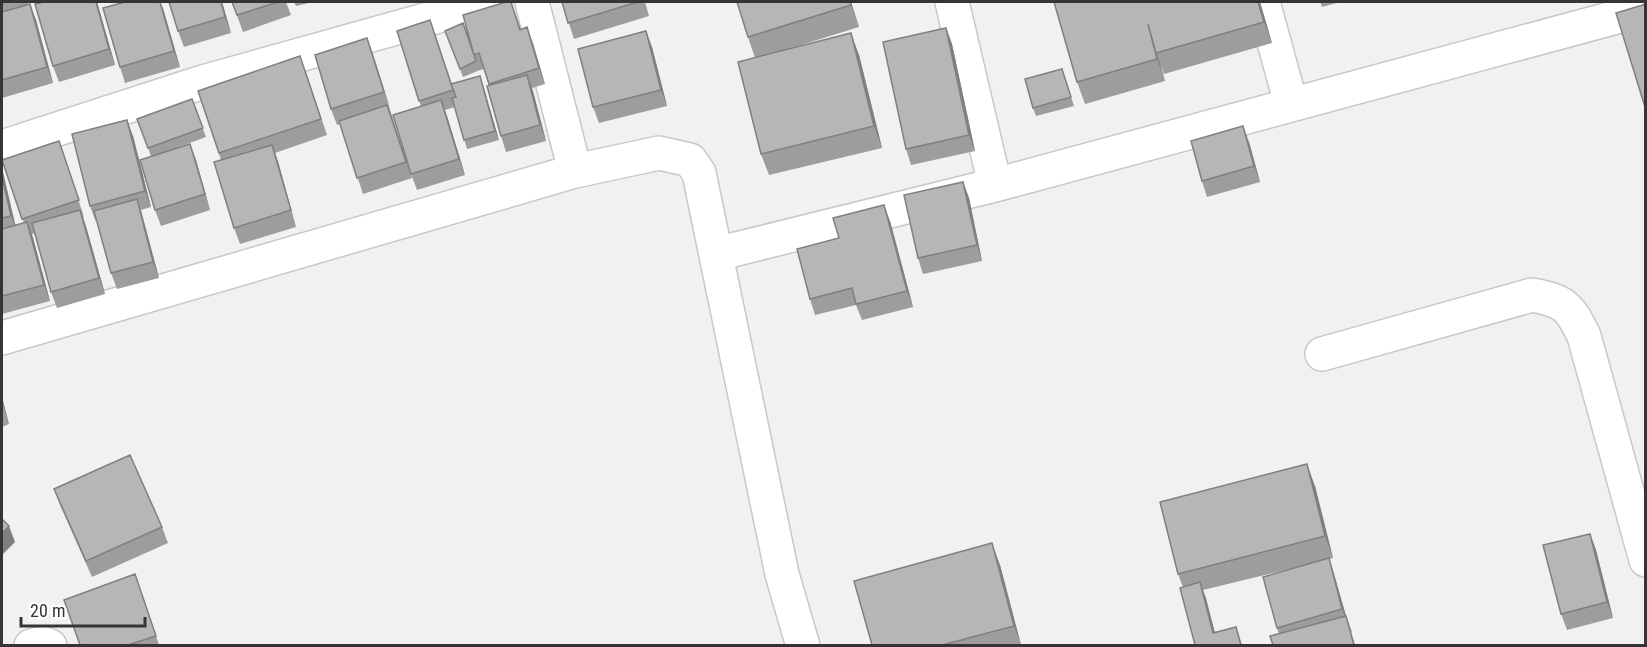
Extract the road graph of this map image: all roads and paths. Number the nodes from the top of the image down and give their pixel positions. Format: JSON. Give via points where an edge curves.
{"nodes":[{"id":1,"x":489,"y":2,"type":"edge"},
{"id":2,"x":532,"y":2,"type":"edge"},
{"id":3,"x":952,"y":2,"type":"edge"},
{"id":4,"x":1263,"y":2,"type":"edge"},
{"id":5,"x":1646,"y":9,"type":"edge"},
{"id":6,"x":1581,"y":13,"type":"edge"},
{"id":7,"x":1291,"y":104,"type":"junction"},
{"id":8,"x":2,"y":147,"type":"edge"},
{"id":9,"x":575,"y":171,"type":"junction"},
{"id":10,"x":995,"y":185,"type":"junction"},
{"id":11,"x":716,"y":254,"type":"junction"},
{"id":12,"x":2,"y":338,"type":"edge"},
{"id":13,"x":1322,"y":354,"type":"dead end"},
{"id":14,"x":1646,"y":560,"type":"edge"},
{"id":15,"x":31,"y":645,"type":"edge"},
{"id":16,"x":50,"y":645,"type":"edge"},
{"id":17,"x":803,"y":645,"type":"edge"}],
"edges":[{"from":1,"to":8,"type":"street","via":[[203,82]]},
{"from":2,"to":9,"type":"street"},
{"from":3,"to":10,"type":"street"},
{"from":4,"to":7,"type":"street"},
{"from":5,"to":6,"type":"street"},
{"from":6,"to":7,"type":"street"},
{"from":7,"to":10,"type":"street"},
{"from":9,"to":11,"type":"street","via":[[659,153],[690,160],[699,173]]},
{"from":9,"to":12,"type":"street"},
{"from":10,"to":11,"type":"street"},
{"from":11,"to":17,"type":"street","via":[[782,574]]},
{"from":13,"to":14,"type":"street","via":[[1532,295],[1554,299],[1572,312],[1584,336]]},
{"from":15,"to":16,"type":"street"}]}
